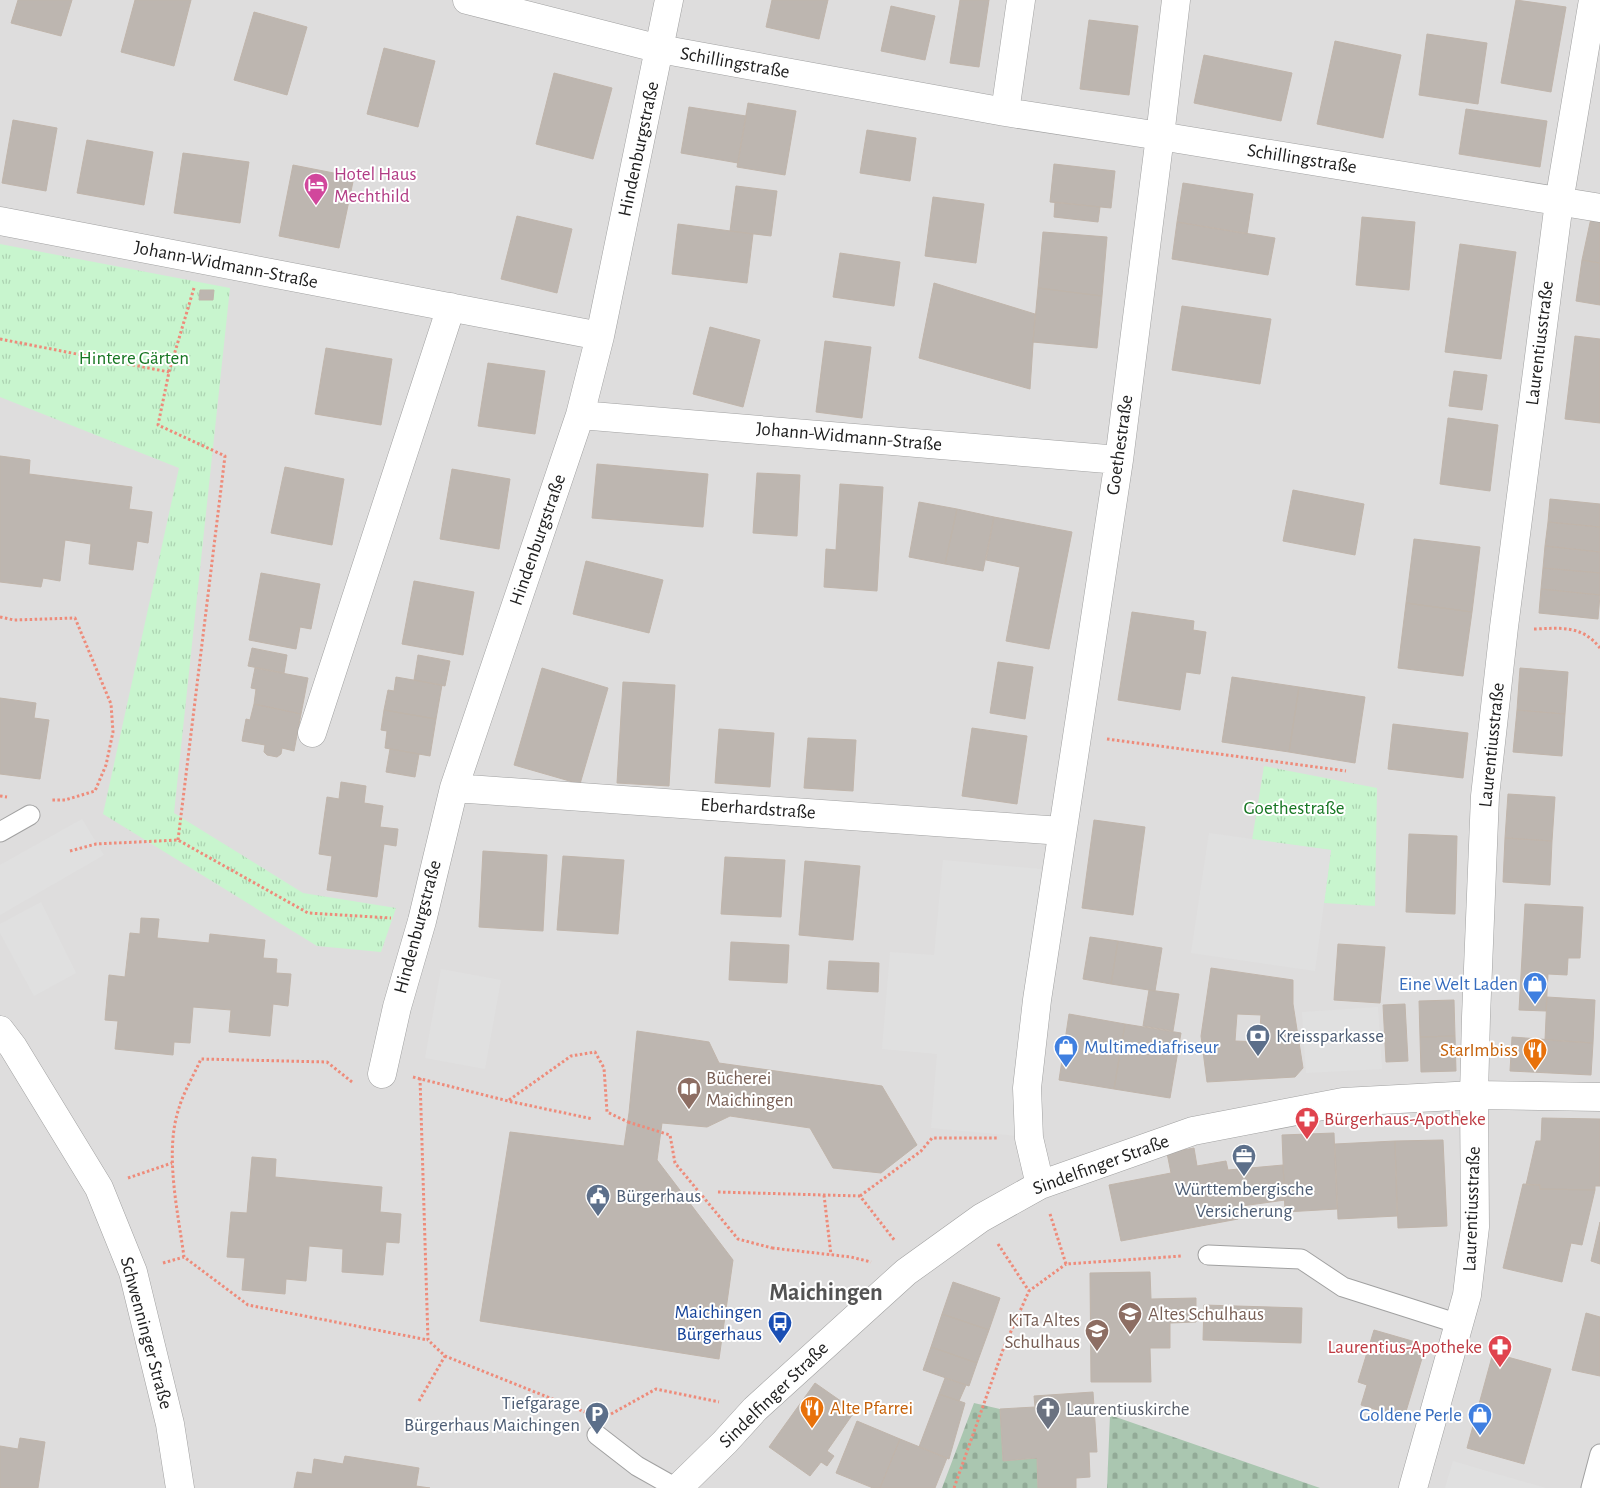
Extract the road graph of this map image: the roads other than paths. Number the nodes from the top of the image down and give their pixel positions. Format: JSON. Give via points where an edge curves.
{"nodes":[{"id":1,"x":467,"y":0,"type":"edge"},
{"id":2,"x":669,"y":0,"type":"edge"},
{"id":3,"x":1021,"y":0,"type":"edge"},
{"id":4,"x":1176,"y":0,"type":"edge"},
{"id":5,"x":1592,"y":0,"type":"edge"},
{"id":6,"x":660,"y":49,"type":"junction"},
{"id":7,"x":1005,"y":112,"type":"junction"},
{"id":8,"x":1160,"y":136,"type":"junction"},
{"id":9,"x":1558,"y":202,"type":"junction"},
{"id":10,"x":1600,"y":208,"type":"edge"},
{"id":11,"x":0,"y":221,"type":"edge"},
{"id":12,"x":452,"y":307,"type":"junction"},
{"id":13,"x":600,"y":336,"type":"junction"},
{"id":14,"x":580,"y":415,"type":"junction"},
{"id":15,"x":1119,"y":460,"type":"junction"},
{"id":16,"x":312,"y":733,"type":"dead end"},
{"id":17,"x":454,"y":788,"type":"junction"},
{"id":18,"x":30,"y":816,"type":"dead end"},
{"id":19,"x":1062,"y":831,"type":"junction"},
{"id":20,"x":0,"y":832,"type":"edge"},
{"id":21,"x":0,"y":1030,"type":"edge"},
{"id":22,"x":382,"y":1074,"type":"road end"},
{"id":23,"x":1474,"y":1095,"type":"junction"},
{"id":24,"x":1600,"y":1097,"type":"edge"},
{"id":25,"x":1040,"y":1185,"type":"junction"},
{"id":26,"x":1208,"y":1255,"type":"road end"},
{"id":27,"x":1459,"y":1324,"type":"junction"},
{"id":28,"x":597,"y":1435,"type":"dead end"},
{"id":29,"x":1600,"y":1454,"type":"edge"},
{"id":30,"x":684,"y":1486,"type":"edge"},
{"id":31,"x":180,"y":1488,"type":"edge"},
{"id":32,"x":1413,"y":1488,"type":"edge"},
{"id":33,"x":1591,"y":1488,"type":"edge"}],
"edges":[{"from":1,"to":6,"type":"street","name":"Schillingstraße"},
{"from":2,"to":6,"type":"street","name":"Hindenburgstraße"},
{"from":3,"to":7,"type":"street"},
{"from":4,"to":8,"type":"street","name":"Goethestraße"},
{"from":5,"to":9,"type":"street","name":"Laurentiusstraße"},
{"from":6,"to":7,"type":"street","name":"Schillingstraße"},
{"from":6,"to":13,"type":"street","name":"Hindenburgstraße"},
{"from":7,"to":8,"type":"street","name":"Schillingstraße"},
{"from":8,"to":9,"type":"street","name":"Schillingstraße"},
{"from":8,"to":15,"type":"street","name":"Goethestraße"},
{"from":9,"to":10,"type":"street","name":"Schillingstraße"},
{"from":9,"to":23,"type":"street","name":"Laurentiusstraße","via":[[1485,796]]},
{"from":11,"to":12,"type":"street","name":"Johann-Widmann-Straße"},
{"from":12,"to":13,"type":"street","name":"Johann-Widmann-Straße"},
{"from":12,"to":16,"type":"street"},
{"from":13,"to":14,"type":"street","name":"Hindenburgstraße"},
{"from":14,"to":15,"type":"street","name":"Johann-Widmann-Straße"},
{"from":14,"to":17,"type":"street","name":"Hindenburgstraße"},
{"from":15,"to":19,"type":"street","name":"Goethestraße"},
{"from":17,"to":19,"type":"street","name":"Eberhardstraße"},
{"from":17,"to":22,"type":"street","name":"Hindenburgstraße"},
{"from":18,"to":20,"type":"lane"},
{"from":19,"to":25,"type":"street","name":"Goethestraße","via":[[1027,1088],[1030,1138]]},
{"from":21,"to":31,"type":"street","name":"Schwenninger Straße","via":[[99,1188],[133,1272],[170,1424]]},
{"from":23,"to":24,"type":"street","name":"Sindelfinger Straße"},
{"from":23,"to":25,"type":"street","name":"Sindelfinger Straße","via":[[1343,1102],[1193,1131]]},
{"from":23,"to":27,"type":"street","name":"Laurentiusstraße","via":[[1475,1227],[1467,1295]]},
{"from":25,"to":30,"type":"street","name":"Sindelfinger Straße","via":[[981,1218],[910,1269],[755,1409]]},
{"from":26,"to":27,"type":"lane","via":[[1301,1259],[1343,1287]]},
{"from":27,"to":32,"type":"street","name":"Laurentiusstraße"},
{"from":28,"to":30,"type":"lane","via":[[636,1466]]},
{"from":29,"to":33,"type":"lane"}]}
